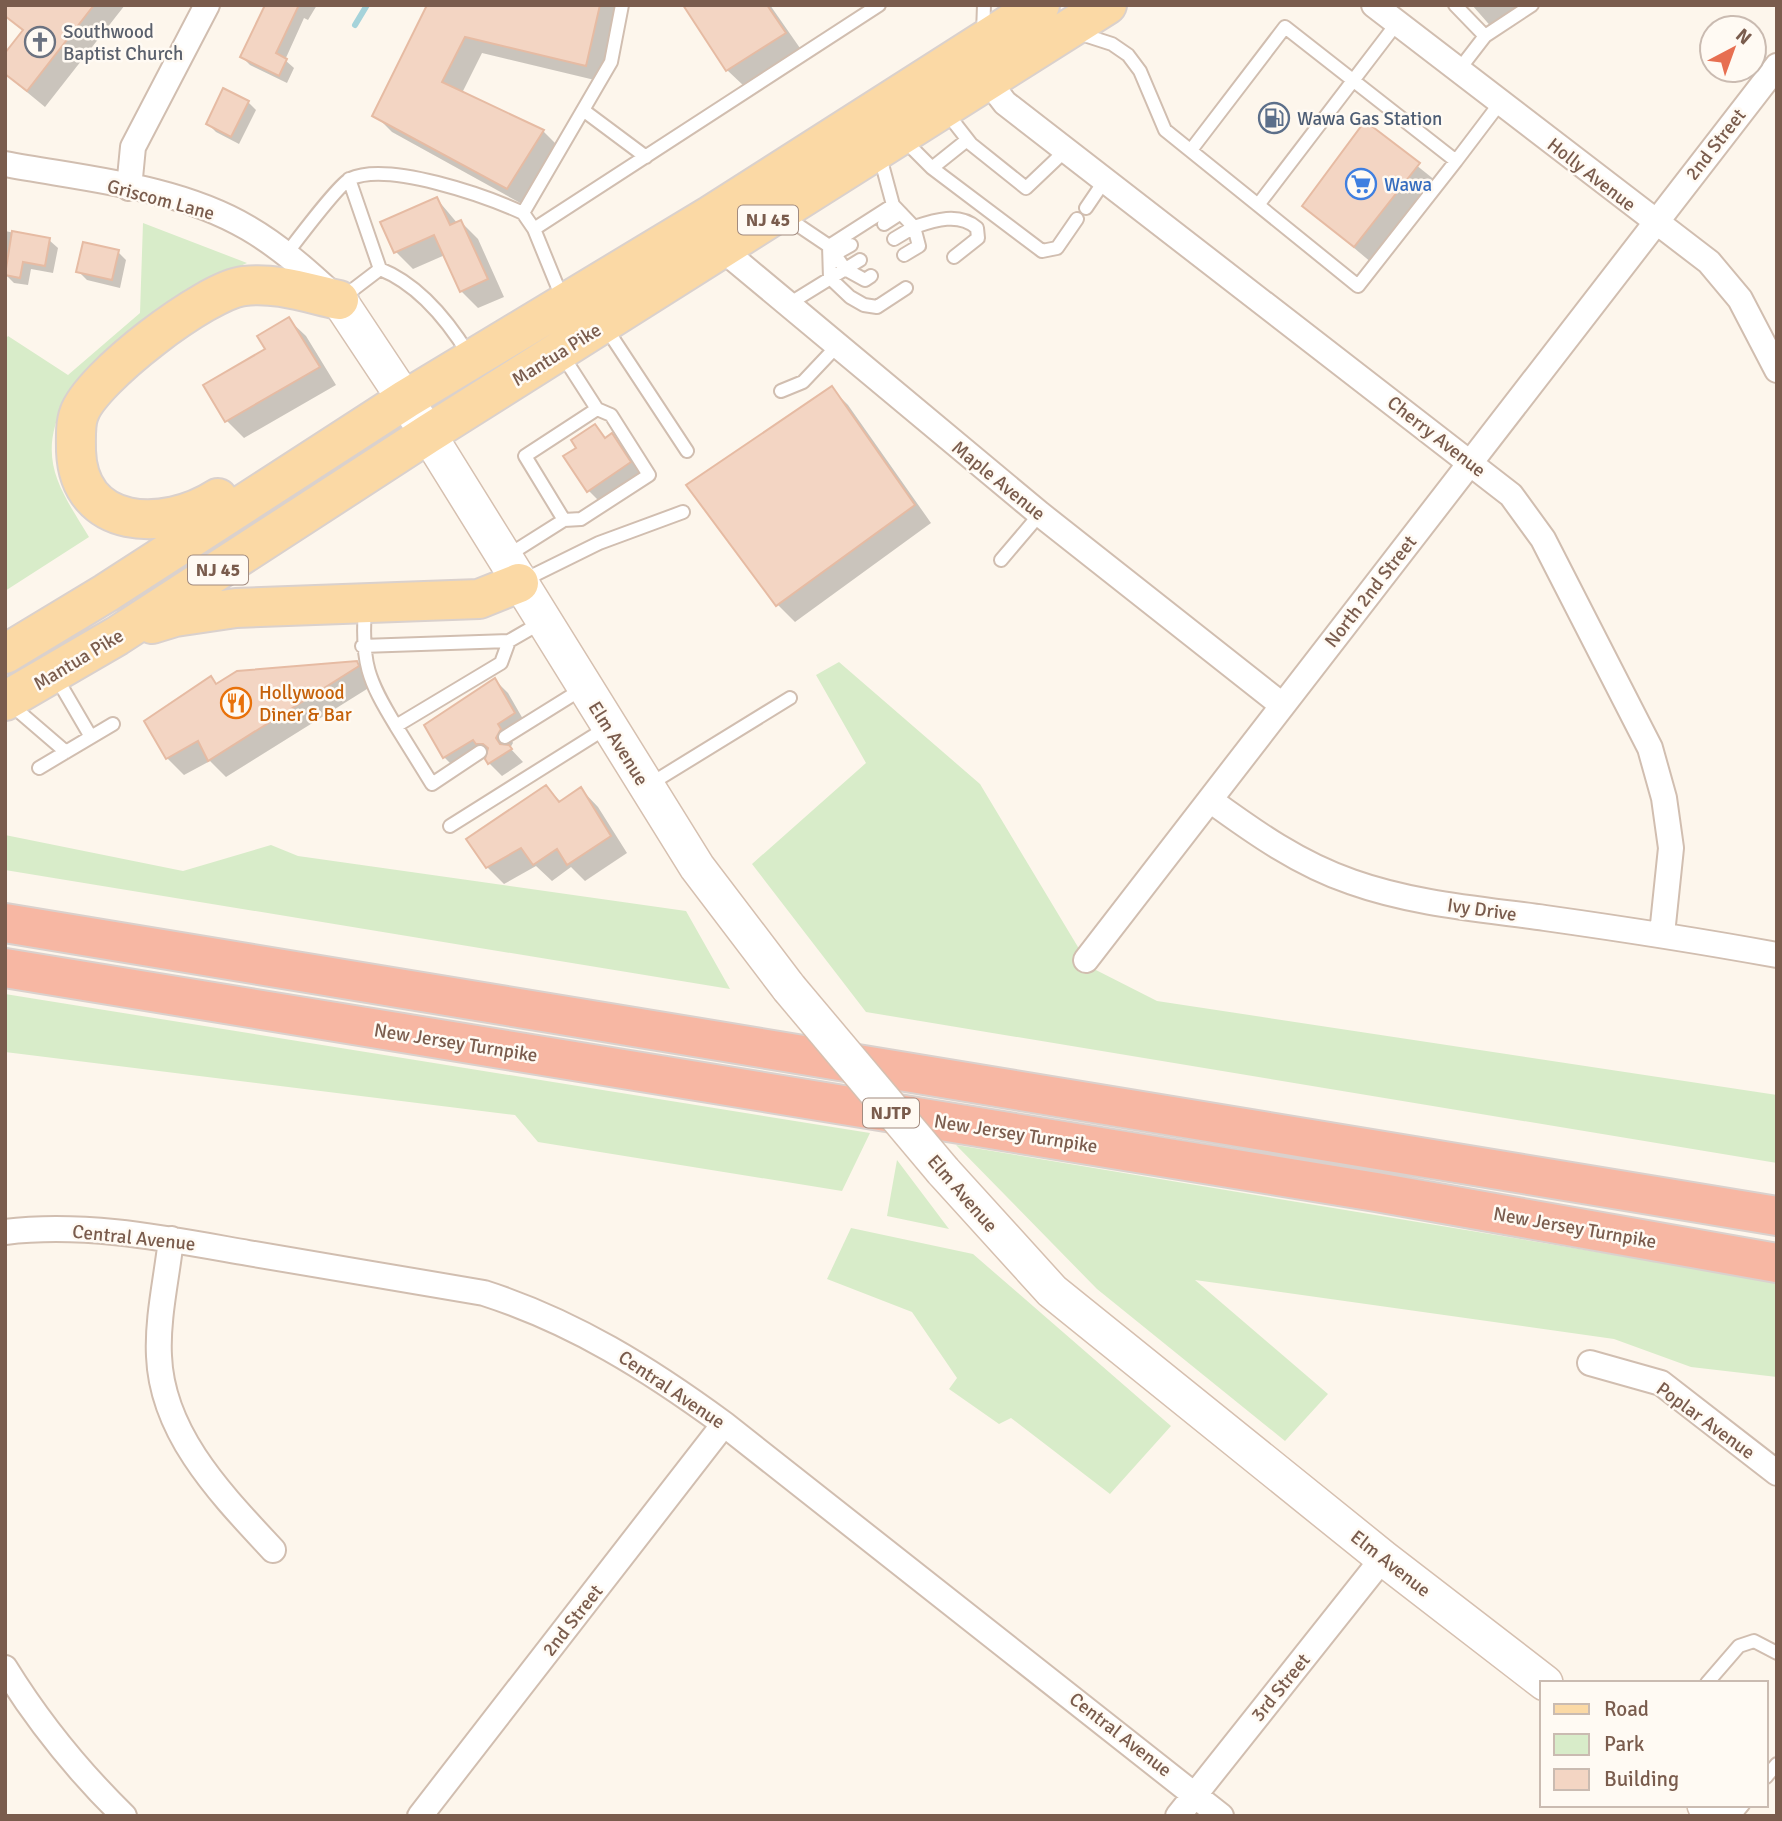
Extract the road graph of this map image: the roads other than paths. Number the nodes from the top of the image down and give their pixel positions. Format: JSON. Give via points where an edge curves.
{"nodes":[{"id":1,"x":207,"y":5,"type":"edge"},
{"id":2,"x":622,"y":5,"type":"edge"},
{"id":3,"x":879,"y":5,"type":"edge"},
{"id":4,"x":1040,"y":5,"type":"edge"},
{"id":5,"x":1107,"y":5,"type":"edge"},
{"id":6,"x":1374,"y":5,"type":"edge"},
{"id":7,"x":1455,"y":5,"type":"edge"},
{"id":8,"x":1532,"y":5,"type":"edge"},
{"id":9,"x":1397,"y":23,"type":"junction"},
{"id":10,"x":983,"y":24,"type":"edge"},
{"id":11,"x":1068,"y":30,"type":"junction"},
{"id":12,"x":1485,"y":36,"type":"junction"},
{"id":13,"x":1777,"y":66,"type":"edge"},
{"id":14,"x":1458,"y":71,"type":"junction"},
{"id":15,"x":1353,"y":79,"type":"junction"},
{"id":16,"x":988,"y":81,"type":"junction"},
{"id":17,"x":1500,"y":103,"type":"junction"},
{"id":18,"x":944,"y":109,"type":"junction"},
{"id":19,"x":583,"y":110,"type":"junction"},
{"id":20,"x":967,"y":140,"type":"junction"},
{"id":21,"x":889,"y":143,"type":"junction"},
{"id":22,"x":1066,"y":150,"type":"junction"},
{"id":23,"x":1191,"y":150,"type":"junction"},
{"id":24,"x":646,"y":157,"type":"junction"},
{"id":25,"x":1456,"y":160,"type":"junction"},
{"id":26,"x":5,"y":164,"type":"edge"},
{"id":27,"x":932,"y":168,"type":"junction"},
{"id":28,"x":349,"y":179,"type":"junction"},
{"id":29,"x":1105,"y":180,"type":"junction"},
{"id":30,"x":129,"y":188,"type":"junction"},
{"id":31,"x":1258,"y":205,"type":"junction"},
{"id":32,"x":1086,"y":208,"type":"dead end"},
{"id":33,"x":897,"y":209,"type":"junction"},
{"id":34,"x":523,"y":213,"type":"junction"},
{"id":35,"x":780,"y":213,"type":"junction"},
{"id":36,"x":1077,"y":219,"type":"dead end"},
{"id":37,"x":1654,"y":222,"type":"junction"},
{"id":38,"x":884,"y":224,"type":"dead end"},
{"id":39,"x":914,"y":227,"type":"junction"},
{"id":40,"x":534,"y":229,"type":"junction"},
{"id":41,"x":894,"y":239,"type":"dead end"},
{"id":42,"x":850,"y":245,"type":"dead end"},
{"id":43,"x":722,"y":249,"type":"junction"},
{"id":44,"x":832,"y":250,"type":"junction"},
{"id":45,"x":287,"y":253,"type":"junction"},
{"id":46,"x":904,"y":255,"type":"dead end"},
{"id":47,"x":954,"y":257,"type":"dead end"},
{"id":48,"x":860,"y":260,"type":"dead end"},
{"id":49,"x":380,"y":269,"type":"junction"},
{"id":50,"x":845,"y":269,"type":"junction"},
{"id":51,"x":871,"y":276,"type":"dead end"},
{"id":52,"x":830,"y":278,"type":"junction"},
{"id":53,"x":906,"y":288,"type":"dead end"},
{"id":54,"x":338,"y":300,"type":"junction"},
{"id":55,"x":565,"y":303,"type":"junction"},
{"id":56,"x":787,"y":305,"type":"junction"},
{"id":57,"x":604,"y":324,"type":"junction"},
{"id":58,"x":836,"y":346,"type":"junction"},
{"id":59,"x":560,"y":351,"type":"junction"},
{"id":60,"x":472,"y":359,"type":"junction"},
{"id":61,"x":1777,"y":370,"type":"edge"},
{"id":62,"x":781,"y":391,"type":"dead end"},
{"id":63,"x":393,"y":407,"type":"junction"},
{"id":64,"x":597,"y":410,"type":"junction"},
{"id":65,"x":428,"y":434,"type":"junction"},
{"id":66,"x":687,"y":451,"type":"dead end"},
{"id":67,"x":1472,"y":461,"type":"junction"},
{"id":68,"x":683,"y":512,"type":"dead end"},
{"id":69,"x":1040,"y":514,"type":"junction"},
{"id":70,"x":564,"y":520,"type":"junction"},
{"id":71,"x":1001,"y":560,"type":"dead end"},
{"id":72,"x":511,"y":571,"type":"junction"},
{"id":73,"x":366,"y":603,"type":"junction"},
{"id":74,"x":543,"y":621,"type":"junction"},
{"id":75,"x":117,"y":636,"type":"junction"},
{"id":76,"x":509,"y":640,"type":"junction"},
{"id":77,"x":362,"y":646,"type":"junction"},
{"id":78,"x":5,"y":654,"type":"edge"},
{"id":79,"x":54,"y":673,"type":"junction"},
{"id":80,"x":585,"y":688,"type":"junction"},
{"id":81,"x":790,"y":698,"type":"dead end"},
{"id":82,"x":6,"y":701,"type":"edge"},
{"id":83,"x":1282,"y":705,"type":"junction"},
{"id":84,"x":113,"y":724,"type":"dead end"},
{"id":85,"x":396,"y":726,"type":"junction"},
{"id":86,"x":609,"y":726,"type":"junction"},
{"id":87,"x":91,"y":737,"type":"junction"},
{"id":88,"x":505,"y":737,"type":"dead end"},
{"id":89,"x":66,"y":752,"type":"junction"},
{"id":90,"x":480,"y":752,"type":"dead end"},
{"id":91,"x":39,"y":768,"type":"dead end"},
{"id":92,"x":647,"y":786,"type":"junction"},
{"id":93,"x":1210,"y":800,"type":"junction"},
{"id":94,"x":450,"y":826,"type":"dead end"},
{"id":95,"x":5,"y":923,"type":"edge"},
{"id":96,"x":1662,"y":934,"type":"junction"},
{"id":97,"x":1777,"y":955,"type":"edge"},
{"id":98,"x":1086,"y":960,"type":"dead end"},
{"id":99,"x":5,"y":968,"type":"edge"},
{"id":100,"x":1777,"y":1216,"type":"edge"},
{"id":101,"x":5,"y":1232,"type":"edge"},
{"id":102,"x":171,"y":1239,"type":"junction"},
{"id":103,"x":1777,"y":1263,"type":"edge"},
{"id":104,"x":1590,"y":1363,"type":"dead end"},
{"id":105,"x":724,"y":1424,"type":"junction"},
{"id":106,"x":1777,"y":1473,"type":"edge"},
{"id":107,"x":273,"y":1550,"type":"dead end"},
{"id":108,"x":1382,"y":1558,"type":"junction"},
{"id":109,"x":1777,"y":1653,"type":"edge"},
{"id":110,"x":5,"y":1668,"type":"edge"},
{"id":111,"x":1542,"y":1681,"type":"edge"},
{"id":112,"x":1709,"y":1681,"type":"edge"},
{"id":113,"x":1195,"y":1793,"type":"junction"},
{"id":114,"x":124,"y":1816,"type":"edge"},
{"id":115,"x":420,"y":1816,"type":"edge"},
{"id":116,"x":1178,"y":1816,"type":"edge"},
{"id":117,"x":1221,"y":1816,"type":"edge"}],
"edges":[{"from":1,"to":30,"type":"street","via":[[133,147]]},
{"from":2,"to":19,"type":"lane","via":[[611,62]]},
{"from":3,"to":24,"type":"lane"},
{"from":4,"to":10,"type":"main road","name":"Mantua Pike","number":"NJ 45"},
{"from":5,"to":11,"type":"main road","name":"Mantua Pike","number":"NJ 45"},
{"from":6,"to":9,"type":"street","name":"Holly Avenue"},
{"from":7,"to":12,"type":"lane"},
{"from":8,"to":12,"type":"lane"},
{"from":9,"to":14,"type":"street","name":"Holly Avenue"},
{"from":9,"to":15,"type":"lane"},
{"from":10,"to":55,"type":"main road","name":"Mantua Pike","number":"NJ 45","via":[[711,215]]},
{"from":11,"to":16,"type":"main road","name":"Mantua Pike","number":"NJ 45"},
{"from":11,"to":23,"type":"lane","via":[[1112,44],[1128,55],[1140,71],[1165,130]]},
{"from":12,"to":14,"type":"lane"},
{"from":13,"to":37,"type":"street","name":"2nd Street"},
{"from":14,"to":17,"type":"street","name":"Holly Avenue"},
{"from":15,"to":23,"type":"lane","via":[[1286,27]]},
{"from":15,"to":25,"type":"lane"},
{"from":15,"to":31,"type":"lane"},
{"from":16,"to":18,"type":"main road","name":"Mantua Pike","number":"NJ 45"},
{"from":16,"to":22,"type":"street","name":"Cherry Avenue","via":[[1005,103]]},
{"from":17,"to":25,"type":"lane"},
{"from":17,"to":37,"type":"street","name":"Holly Avenue"},
{"from":18,"to":20,"type":"lane"},
{"from":18,"to":21,"type":"main road","name":"Mantua Pike","number":"NJ 45"},
{"from":19,"to":24,"type":"lane"},
{"from":19,"to":34,"type":"lane"},
{"from":20,"to":22,"type":"lane","via":[[1026,188]]},
{"from":20,"to":27,"type":"lane"},
{"from":21,"to":27,"type":"lane"},
{"from":21,"to":33,"type":"lane"},
{"from":21,"to":35,"type":"main road","name":"Mantua Pike","number":"NJ 45"},
{"from":22,"to":29,"type":"street","name":"Cherry Avenue"},
{"from":23,"to":31,"type":"lane"},
{"from":24,"to":40,"type":"lane"},
{"from":25,"to":31,"type":"lane","via":[[1358,286]]},
{"from":26,"to":30,"type":"street","name":"Griscom Lane"},
{"from":27,"to":36,"type":"lane","via":[[1042,251],[1057,247]]},
{"from":28,"to":34,"type":"lane","via":[[383,173],[482,194]]},
{"from":28,"to":45,"type":"lane"},
{"from":28,"to":49,"type":"lane"},
{"from":29,"to":32,"type":"lane"},
{"from":29,"to":67,"type":"street","name":"Cherry Avenue"},
{"from":30,"to":45,"type":"street","name":"Griscom Lane","via":[[210,209]]},
{"from":33,"to":38,"type":"lane"},
{"from":33,"to":39,"type":"lane"},
{"from":33,"to":44,"type":"lane"},
{"from":34,"to":40,"type":"lane"},
{"from":35,"to":43,"type":"main road","name":"Mantua Pike","number":"NJ 45"},
{"from":35,"to":44,"type":"lane"},
{"from":37,"to":61,"type":"street","name":"Holly Avenue","via":[[1709,262],[1740,299]]},
{"from":37,"to":67,"type":"street","name":"North 2nd Street"},
{"from":39,"to":41,"type":"lane"},
{"from":39,"to":46,"type":"lane","via":[[919,246]]},
{"from":39,"to":47,"type":"lane","via":[[968,220],[977,228],[978,238]]},
{"from":40,"to":55,"type":"lane"},
{"from":42,"to":44,"type":"lane"},
{"from":43,"to":56,"type":"street","name":"Maple Avenue"},
{"from":43,"to":57,"type":"main road","name":"Mantua Pike","number":"NJ 45"},
{"from":44,"to":50,"type":"lane"},
{"from":44,"to":52,"type":"lane"},
{"from":45,"to":54,"type":"street","name":"Griscom Lane"},
{"from":48,"to":50,"type":"lane"},
{"from":49,"to":54,"type":"lane"},
{"from":49,"to":60,"type":"lane","via":[[396,275],[448,322]]},
{"from":50,"to":51,"type":"lane","via":[[865,280]]},
{"from":50,"to":52,"type":"lane"},
{"from":52,"to":53,"type":"lane","via":[[864,306],[877,307]]},
{"from":52,"to":56,"type":"lane"},
{"from":54,"to":63,"type":"main road","name":"Griscom Lane"},
{"from":54,"to":63,"type":"main road","via":[[267,284],[240,286],[176,321],[93,389],[78,415],[77,470],[106,509],[130,519],[175,518],[203,508],[338,422]]},
{"from":55,"to":60,"type":"main road","name":"Mantua Pike","number":"NJ 45"},
{"from":56,"to":58,"type":"street","name":"Maple Avenue"},
{"from":57,"to":59,"type":"main road","name":"Mantua Pike","number":"NJ 45"},
{"from":57,"to":66,"type":"lane"},
{"from":58,"to":62,"type":"lane","via":[[803,382]]},
{"from":58,"to":69,"type":"street","name":"Maple Avenue"},
{"from":59,"to":64,"type":"lane"},
{"from":59,"to":65,"type":"main road","name":"Mantua Pike","number":"NJ 45"},
{"from":60,"to":63,"type":"main road","name":"Mantua Pike","number":"NJ 45"},
{"from":63,"to":65,"type":"main road","name":"Griscom Lane"},
{"from":63,"to":78,"type":"main road","name":"Mantua Pike","number":"NJ 45"},
{"from":64,"to":70,"type":"lane","via":[[525,456]]},
{"from":64,"to":70,"type":"lane","via":[[611,415],[649,475],[581,519]]},
{"from":65,"to":72,"type":"main road","name":"Elm Avenue"},
{"from":65,"to":75,"type":"main road","name":"Mantua Pike","number":"NJ 45"},
{"from":67,"to":83,"type":"street","name":"North 2nd Street"},
{"from":67,"to":96,"type":"street","name":"Cherry Avenue","via":[[1511,495],[1543,539],[1650,748],[1671,848]]},
{"from":68,"to":72,"type":"lane"},
{"from":69,"to":71,"type":"lane"},
{"from":69,"to":83,"type":"street","name":"Maple Avenue"},
{"from":70,"to":72,"type":"lane"},
{"from":72,"to":73,"type":"main road","via":[[479,599]]},
{"from":72,"to":74,"type":"main road","name":"Elm Avenue"},
{"from":73,"to":75,"type":"main road","via":[[236,608],[175,617]]},
{"from":73,"to":77,"type":"lane"},
{"from":74,"to":76,"type":"lane"},
{"from":74,"to":80,"type":"main road","name":"Elm Avenue"},
{"from":75,"to":79,"type":"main road","name":"Mantua Pike","number":"NJ 45"},
{"from":76,"to":77,"type":"lane"},
{"from":76,"to":85,"type":"lane","via":[[501,663]]},
{"from":77,"to":85,"type":"lane","via":[[371,685]]},
{"from":79,"to":82,"type":"main road","name":"Mantua Pike","number":"NJ 45"},
{"from":79,"to":87,"type":"lane"},
{"from":80,"to":86,"type":"main road","name":"Elm Avenue"},
{"from":80,"to":88,"type":"lane"},
{"from":81,"to":92,"type":"lane"},
{"from":82,"to":89,"type":"lane"},
{"from":83,"to":93,"type":"street","name":"North 2nd Street"},
{"from":84,"to":87,"type":"lane"},
{"from":85,"to":90,"type":"lane","via":[[432,783]]},
{"from":86,"to":92,"type":"main road","name":"Elm Avenue"},
{"from":86,"to":94,"type":"lane"},
{"from":87,"to":89,"type":"lane"},
{"from":89,"to":91,"type":"lane"},
{"from":92,"to":108,"type":"main road","name":"Elm Avenue","bridge":true,"via":[[697,867],[789,988],[943,1171],[1052,1290]]},
{"from":93,"to":96,"type":"street","name":"Ivy Drive","via":[[1269,842],[1351,882],[1410,899]]},
{"from":93,"to":98,"type":"street","name":"North 2nd Street"},
{"from":95,"to":100,"type":"highway","number":"NJTP"},
{"from":96,"to":97,"type":"street","name":"Ivy Drive"},
{"from":99,"to":103,"type":"highway","name":"New Jersey Turnpike","number":"NJTP","via":[[1377,1192]]},
{"from":101,"to":102,"type":"street","name":"Central Avenue","via":[[78,1229]]},
{"from":102,"to":105,"type":"street","name":"Central Avenue","via":[[484,1293],[531,1308],[622,1354]]},
{"from":102,"to":107,"type":"street","via":[[159,1354],[163,1392],[185,1442],[220,1492]]},
{"from":104,"to":106,"type":"street","name":"Poplar Avenue","via":[[1661,1383]]},
{"from":105,"to":113,"type":"street","name":"Central Avenue"},
{"from":105,"to":115,"type":"street","name":"2nd Street"},
{"from":108,"to":111,"type":"main road","name":"Elm Avenue"},
{"from":108,"to":113,"type":"street","name":"3rd Street"},
{"from":109,"to":112,"type":"lane","via":[[1754,1641],[1739,1646]]},
{"from":110,"to":114,"type":"street","via":[[38,1721]]},
{"from":113,"to":116,"type":"street","name":"3rd Street"},
{"from":113,"to":117,"type":"street","name":"Central Avenue"}]}
